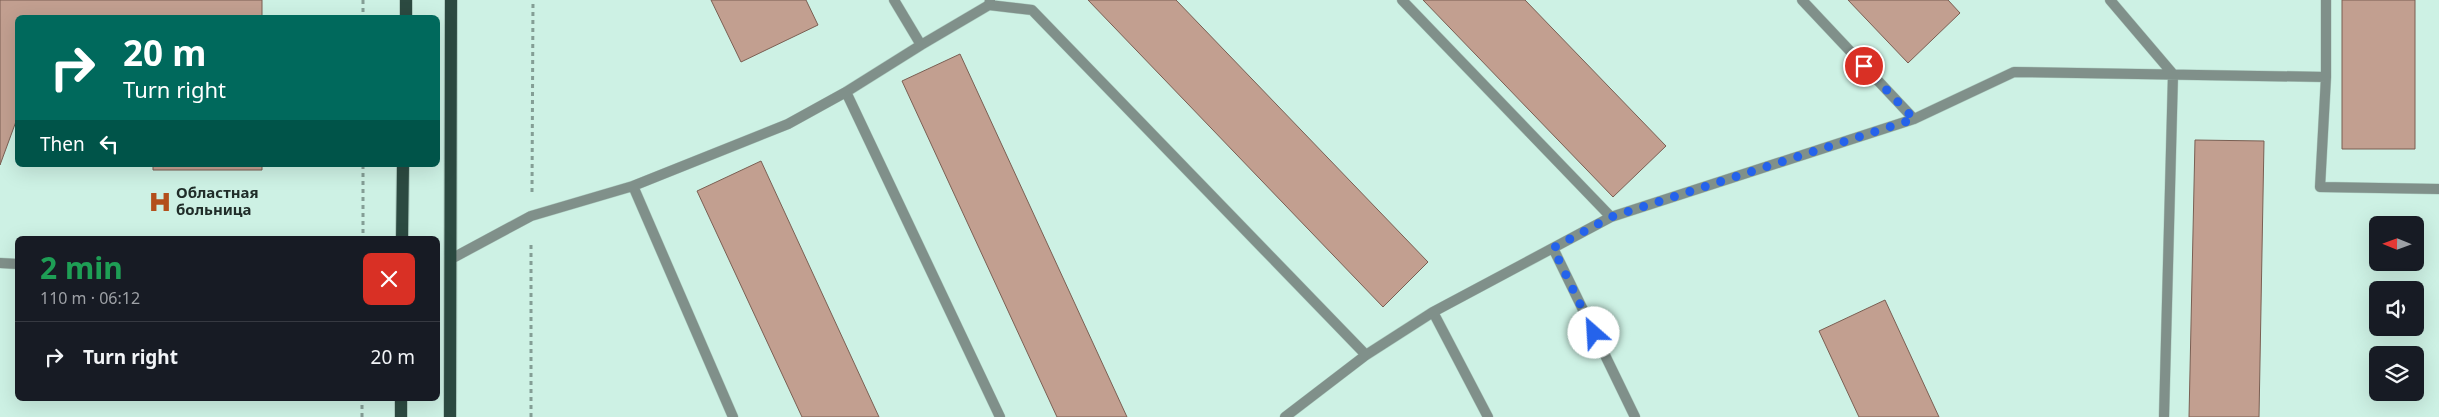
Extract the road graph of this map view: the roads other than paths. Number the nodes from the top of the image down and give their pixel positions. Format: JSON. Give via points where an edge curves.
{"nodes":[{"id":1,"x":406,"y":0,"type":"edge"},
{"id":2,"x":451,"y":0,"type":"edge"},
{"id":3,"x":894,"y":0,"type":"edge"},
{"id":4,"x":1402,"y":0,"type":"edge"},
{"id":5,"x":1802,"y":0,"type":"edge"},
{"id":6,"x":2110,"y":0,"type":"edge"},
{"id":7,"x":2326,"y":0,"type":"edge"},
{"id":8,"x":989,"y":2,"type":"edge"},
{"id":9,"x":406,"y":15,"type":"edge"},
{"id":10,"x":921,"y":45,"type":"junction"},
{"id":11,"x":2173,"y":74,"type":"junction"},
{"id":12,"x":2326,"y":77,"type":"junction"},
{"id":13,"x":846,"y":92,"type":"junction"},
{"id":14,"x":1914,"y":119,"type":"junction"},
{"id":15,"x":403,"y":167,"type":"edge"},
{"id":16,"x":633,"y":186,"type":"junction"},
{"id":17,"x":2439,"y":189,"type":"edge"},
{"id":18,"x":1611,"y":217,"type":"junction"},
{"id":19,"x":402,"y":236,"type":"edge"},
{"id":20,"x":1553,"y":248,"type":"junction"},
{"id":21,"x":451,"y":259,"type":"junction"},
{"id":22,"x":0,"y":263,"type":"edge"},
{"id":23,"x":15,"y":264,"type":"edge"},
{"id":24,"x":1433,"y":312,"type":"junction"},
{"id":25,"x":1366,"y":355,"type":"junction"},
{"id":26,"x":401,"y":401,"type":"edge"},
{"id":27,"x":401,"y":417,"type":"edge"},
{"id":28,"x":450,"y":417,"type":"edge"},
{"id":29,"x":733,"y":417,"type":"edge"},
{"id":30,"x":1000,"y":417,"type":"edge"},
{"id":31,"x":1285,"y":417,"type":"edge"},
{"id":32,"x":1488,"y":417,"type":"edge"},
{"id":33,"x":1635,"y":417,"type":"edge"},
{"id":34,"x":2164,"y":417,"type":"edge"}],
"edges":[{"from":1,"to":9,"type":"main road"},
{"from":2,"to":21,"type":"main road"},
{"from":3,"to":10,"type":"lane"},
{"from":4,"to":18,"type":"lane"},
{"from":5,"to":14,"type":"lane"},
{"from":6,"to":11,"type":"lane"},
{"from":7,"to":12,"type":"lane"},
{"from":8,"to":10,"type":"lane"},
{"from":8,"to":25,"type":"lane","via":[[1032,10]]},
{"from":10,"to":13,"type":"lane"},
{"from":11,"to":12,"type":"lane"},
{"from":11,"to":14,"type":"lane","via":[[2014,72]]},
{"from":11,"to":34,"type":"lane"},
{"from":12,"to":17,"type":"lane","via":[[2320,187]]},
{"from":13,"to":16,"type":"lane","via":[[788,124]]},
{"from":13,"to":30,"type":"lane"},
{"from":14,"to":18,"type":"lane"},
{"from":15,"to":19,"type":"main road"},
{"from":16,"to":21,"type":"lane","via":[[531,216]]},
{"from":16,"to":29,"type":"lane"},
{"from":18,"to":20,"type":"lane"},
{"from":20,"to":24,"type":"lane"},
{"from":20,"to":33,"type":"lane"},
{"from":21,"to":28,"type":"main road"},
{"from":22,"to":23,"type":"lane"},
{"from":24,"to":25,"type":"lane"},
{"from":24,"to":32,"type":"lane"},
{"from":25,"to":31,"type":"lane"},
{"from":26,"to":27,"type":"main road"}]}
